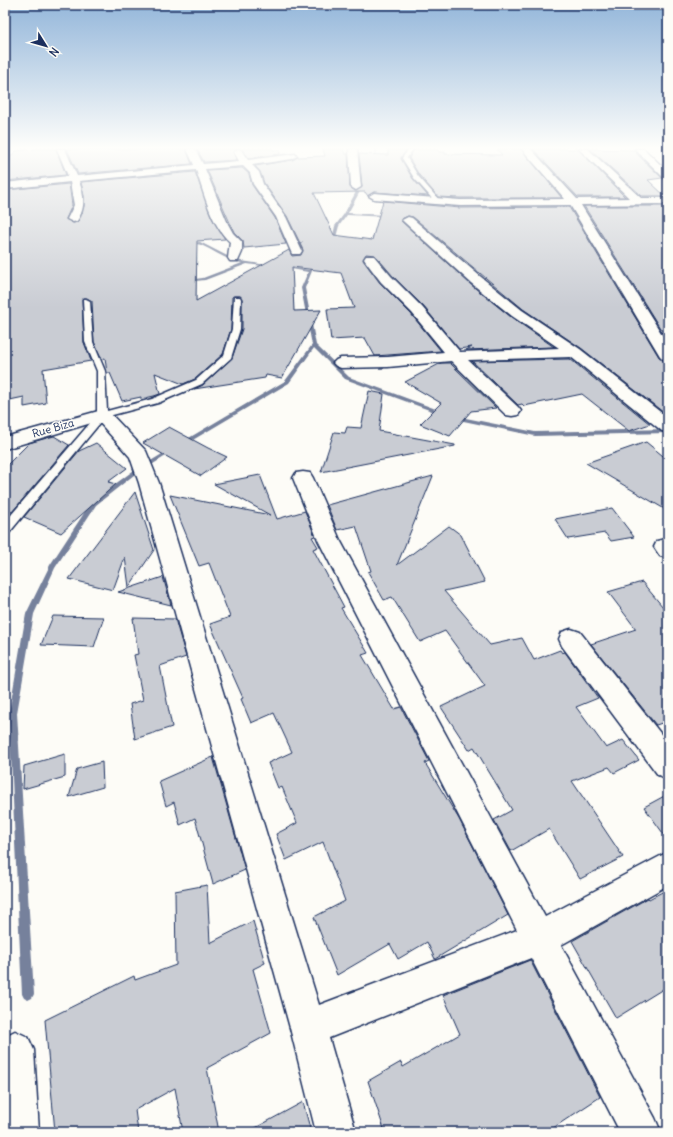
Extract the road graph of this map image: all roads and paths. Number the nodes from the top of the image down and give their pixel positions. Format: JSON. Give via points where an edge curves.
{"nodes":[{"id":1,"x":79,"y":202,"type":"edge"},
{"id":2,"x":213,"y":202,"type":"edge"},
{"id":3,"x":271,"y":202,"type":"edge"},
{"id":4,"x":439,"y":202,"type":"edge"},
{"id":5,"x":513,"y":202,"type":"edge"},
{"id":6,"x":574,"y":202,"type":"edge"},
{"id":7,"x":73,"y":219,"type":"dead end"},
{"id":8,"x":408,"y":220,"type":"dead end"},
{"id":9,"x":296,"y":251,"type":"dead end"},
{"id":10,"x":234,"y":258,"type":"dead end"},
{"id":11,"x":370,"y":259,"type":"dead end"},
{"id":12,"x":237,"y":299,"type":"dead end"},
{"id":13,"x":86,"y":301,"type":"dead end"},
{"id":14,"x":575,"y":352,"type":"junction"},
{"id":15,"x":668,"y":356,"type":"edge"},
{"id":16,"x":456,"y":357,"type":"junction"},
{"id":17,"x":341,"y":363,"type":"dead end"},
{"id":18,"x":512,"y":411,"type":"dead end"},
{"id":19,"x":102,"y":415,"type":"junction"},
{"id":20,"x":668,"y":427,"type":"edge"},
{"id":21,"x":5,"y":442,"type":"edge"},
{"id":22,"x":304,"y":478,"type":"dead end"},
{"id":23,"x":5,"y":530,"type":"edge"},
{"id":24,"x":571,"y":639,"type":"dead end"},
{"id":25,"x":668,"y":765,"type":"edge"},
{"id":26,"x":668,"y":868,"type":"edge"},
{"id":27,"x":540,"y":938,"type":"junction"},
{"id":28,"x":308,"y":1028,"type":"junction"},
{"id":29,"x":15,"y":1050,"type":"dead end"},
{"id":30,"x":19,"y":1132,"type":"edge"},
{"id":31,"x":336,"y":1132,"type":"edge"},
{"id":32,"x":641,"y":1132,"type":"edge"}],
"edges":[{"from":1,"to":7,"type":"street"},
{"from":2,"to":10,"type":"street","via":[[229,235],[235,240]]},
{"from":3,"to":9,"type":"street","via":[[281,217]]},
{"from":4,"to":5,"type":"street"},
{"from":6,"to":15,"type":"street"},
{"from":8,"to":14,"type":"street","via":[[511,308]]},
{"from":11,"to":16,"type":"street"},
{"from":12,"to":19,"type":"lane","via":[[236,329],[228,356],[199,382],[155,401]]},
{"from":13,"to":19,"type":"lane","via":[[89,342],[101,371]]},
{"from":14,"to":16,"type":"street"},
{"from":14,"to":20,"type":"street"},
{"from":16,"to":17,"type":"street"},
{"from":16,"to":18,"type":"street"},
{"from":19,"to":21,"type":"street","name":"Rue Biza"},
{"from":19,"to":23,"type":"lane"},
{"from":19,"to":28,"type":"street","via":[[139,455],[150,483]]},
{"from":22,"to":27,"type":"street","via":[[329,540]]},
{"from":24,"to":25,"type":"street"},
{"from":26,"to":27,"type":"street"},
{"from":27,"to":28,"type":"street"},
{"from":27,"to":32,"type":"street"},
{"from":28,"to":31,"type":"street"},
{"from":29,"to":30,"type":"street"}]}
